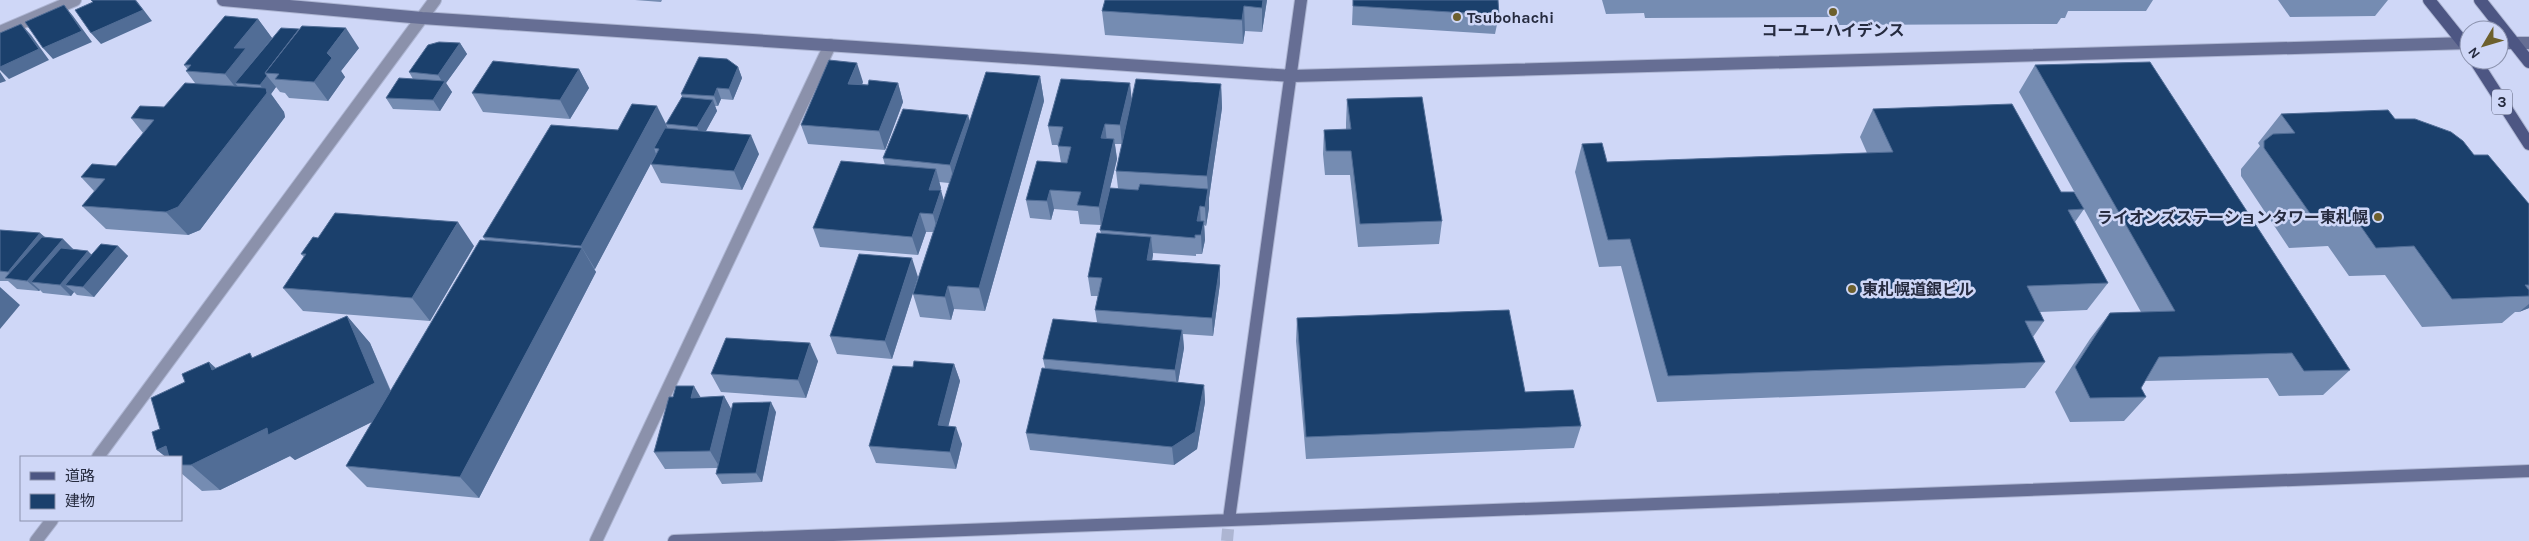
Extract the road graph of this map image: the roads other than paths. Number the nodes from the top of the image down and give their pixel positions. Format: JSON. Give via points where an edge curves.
{"nodes":[{"id":1,"x":75,"y":0,"type":"edge"},
{"id":2,"x":223,"y":0,"type":"edge"},
{"id":3,"x":435,"y":0,"type":"edge"},
{"id":4,"x":1301,"y":0,"type":"edge"},
{"id":5,"x":2429,"y":0,"type":"edge"},
{"id":6,"x":2480,"y":0,"type":"edge"},
{"id":7,"x":422,"y":18,"type":"junction"},
{"id":8,"x":0,"y":32,"type":"edge"},
{"id":9,"x":2459,"y":35,"type":"edge"},
{"id":10,"x":2529,"y":42,"type":"edge"},
{"id":11,"x":2509,"y":43,"type":"edge"},
{"id":12,"x":2516,"y":43,"type":"junction"},
{"id":13,"x":830,"y":45,"type":"junction"},
{"id":14,"x":2459,"y":46,"type":"edge"},
{"id":15,"x":2529,"y":62,"type":"edge"},
{"id":16,"x":2481,"y":70,"type":"edge"},
{"id":17,"x":1292,"y":76,"type":"junction"},
{"id":18,"x":2529,"y":144,"type":"edge"},
{"id":19,"x":99,"y":456,"type":"edge"},
{"id":20,"x":2529,"y":471,"type":"edge"},
{"id":21,"x":1229,"y":519,"type":"junction"},
{"id":22,"x":51,"y":521,"type":"edge"},
{"id":23,"x":36,"y":541,"type":"edge"},
{"id":24,"x":596,"y":541,"type":"edge"},
{"id":25,"x":674,"y":541,"type":"edge"}],
"edges":[{"from":1,"to":8,"type":"street"},
{"from":2,"to":7,"type":"street"},
{"from":3,"to":7,"type":"street"},
{"from":4,"to":17,"type":"street"},
{"from":5,"to":9,"type":"main road"},
{"from":6,"to":12,"type":"main road"},
{"from":7,"to":13,"type":"street"},
{"from":7,"to":19,"type":"street"},
{"from":10,"to":12,"type":"street"},
{"from":11,"to":12,"type":"street"},
{"from":12,"to":15,"type":"main road"},
{"from":13,"to":17,"type":"street"},
{"from":13,"to":24,"type":"street"},
{"from":14,"to":17,"type":"street"},
{"from":16,"to":18,"type":"main road","number":"3"},
{"from":17,"to":21,"type":"street"},
{"from":20,"to":21,"type":"street"},
{"from":21,"to":25,"type":"street"},
{"from":22,"to":23,"type":"street"}]}
